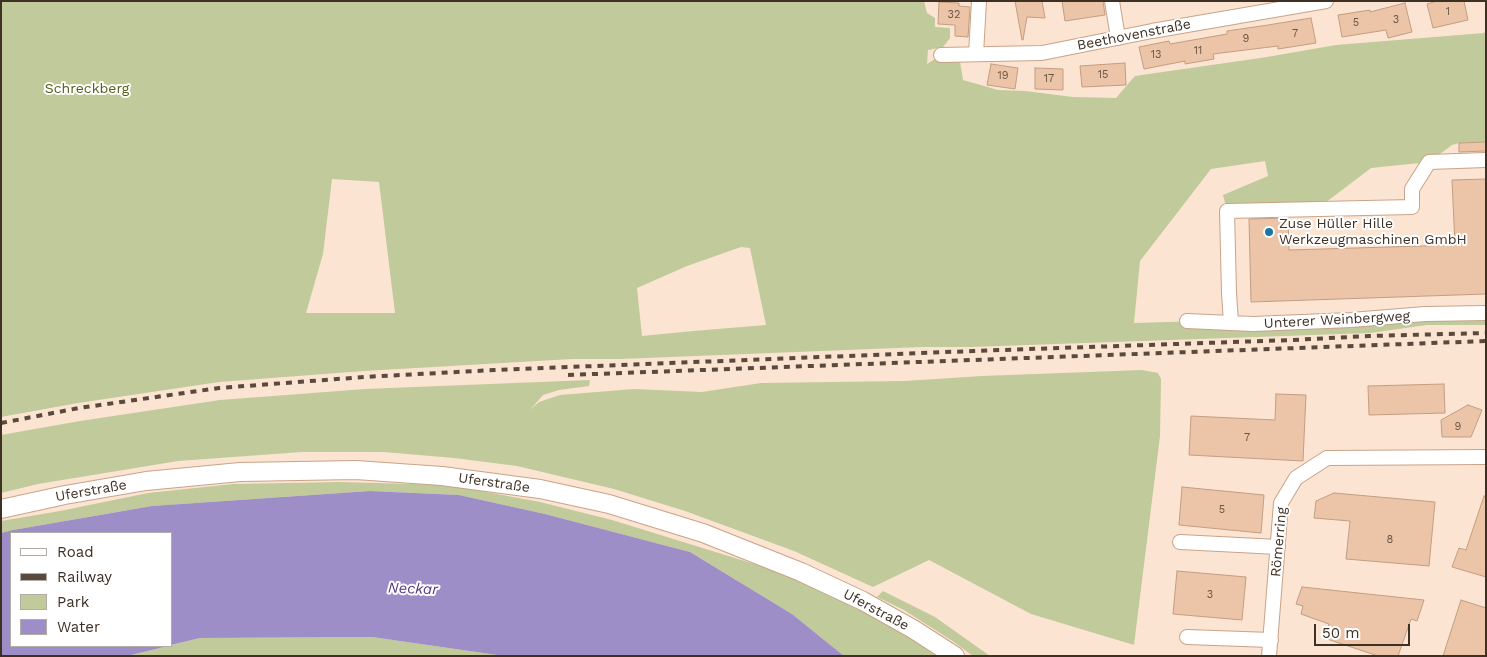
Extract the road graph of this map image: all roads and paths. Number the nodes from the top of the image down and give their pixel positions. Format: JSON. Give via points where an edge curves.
{"nodes":[{"id":1,"x":979,"y":1,"type":"edge"},
{"id":2,"x":1112,"y":1,"type":"edge"},
{"id":3,"x":1326,"y":1,"type":"edge"},
{"id":4,"x":1118,"y":38,"type":"junction"},
{"id":5,"x":976,"y":54,"type":"junction"},
{"id":6,"x":941,"y":55,"type":"dead end"},
{"id":7,"x":1486,"y":160,"type":"edge"},
{"id":8,"x":1486,"y":313,"type":"edge"},
{"id":9,"x":1188,"y":321,"type":"dead end"},
{"id":10,"x":1232,"y":323,"type":"junction"},
{"id":11,"x":1486,"y":457,"type":"edge"},
{"id":12,"x":1,"y":509,"type":"edge"},
{"id":13,"x":1180,"y":542,"type":"dead end"},
{"id":14,"x":1278,"y":547,"type":"junction"},
{"id":15,"x":1187,"y":637,"type":"dead end"},
{"id":16,"x":1271,"y":640,"type":"junction"},
{"id":17,"x":954,"y":656,"type":"edge"},
{"id":18,"x":1269,"y":656,"type":"edge"}],
"edges":[{"from":1,"to":5,"type":"street"},
{"from":2,"to":4,"type":"street"},
{"from":3,"to":4,"type":"street","name":"Beethovenstraße"},
{"from":4,"to":5,"type":"street","name":"Beethovenstraße","via":[[1042,53]]},
{"from":5,"to":6,"type":"street","name":"Beethovenstraße"},
{"from":7,"to":10,"type":"street","via":[[1429,162],[1412,189],[1412,207],[1227,211]]},
{"from":8,"to":10,"type":"street","name":"Unterer Weinbergweg"},
{"from":9,"to":10,"type":"street","name":"Unterer Weinbergweg"},
{"from":11,"to":14,"type":"street","name":"Römerring","via":[[1327,458],[1296,478],[1281,503]]},
{"from":12,"to":17,"type":"main road","name":"Uferstraße","via":[[146,481],[240,472],[356,470],[442,476],[540,489],[609,504],[703,533],[801,572],[914,629]]},
{"from":13,"to":14,"type":"street"},
{"from":14,"to":16,"type":"street","name":"Römerring"},
{"from":15,"to":16,"type":"street"},
{"from":16,"to":18,"type":"street","name":"Römerring"}]}
